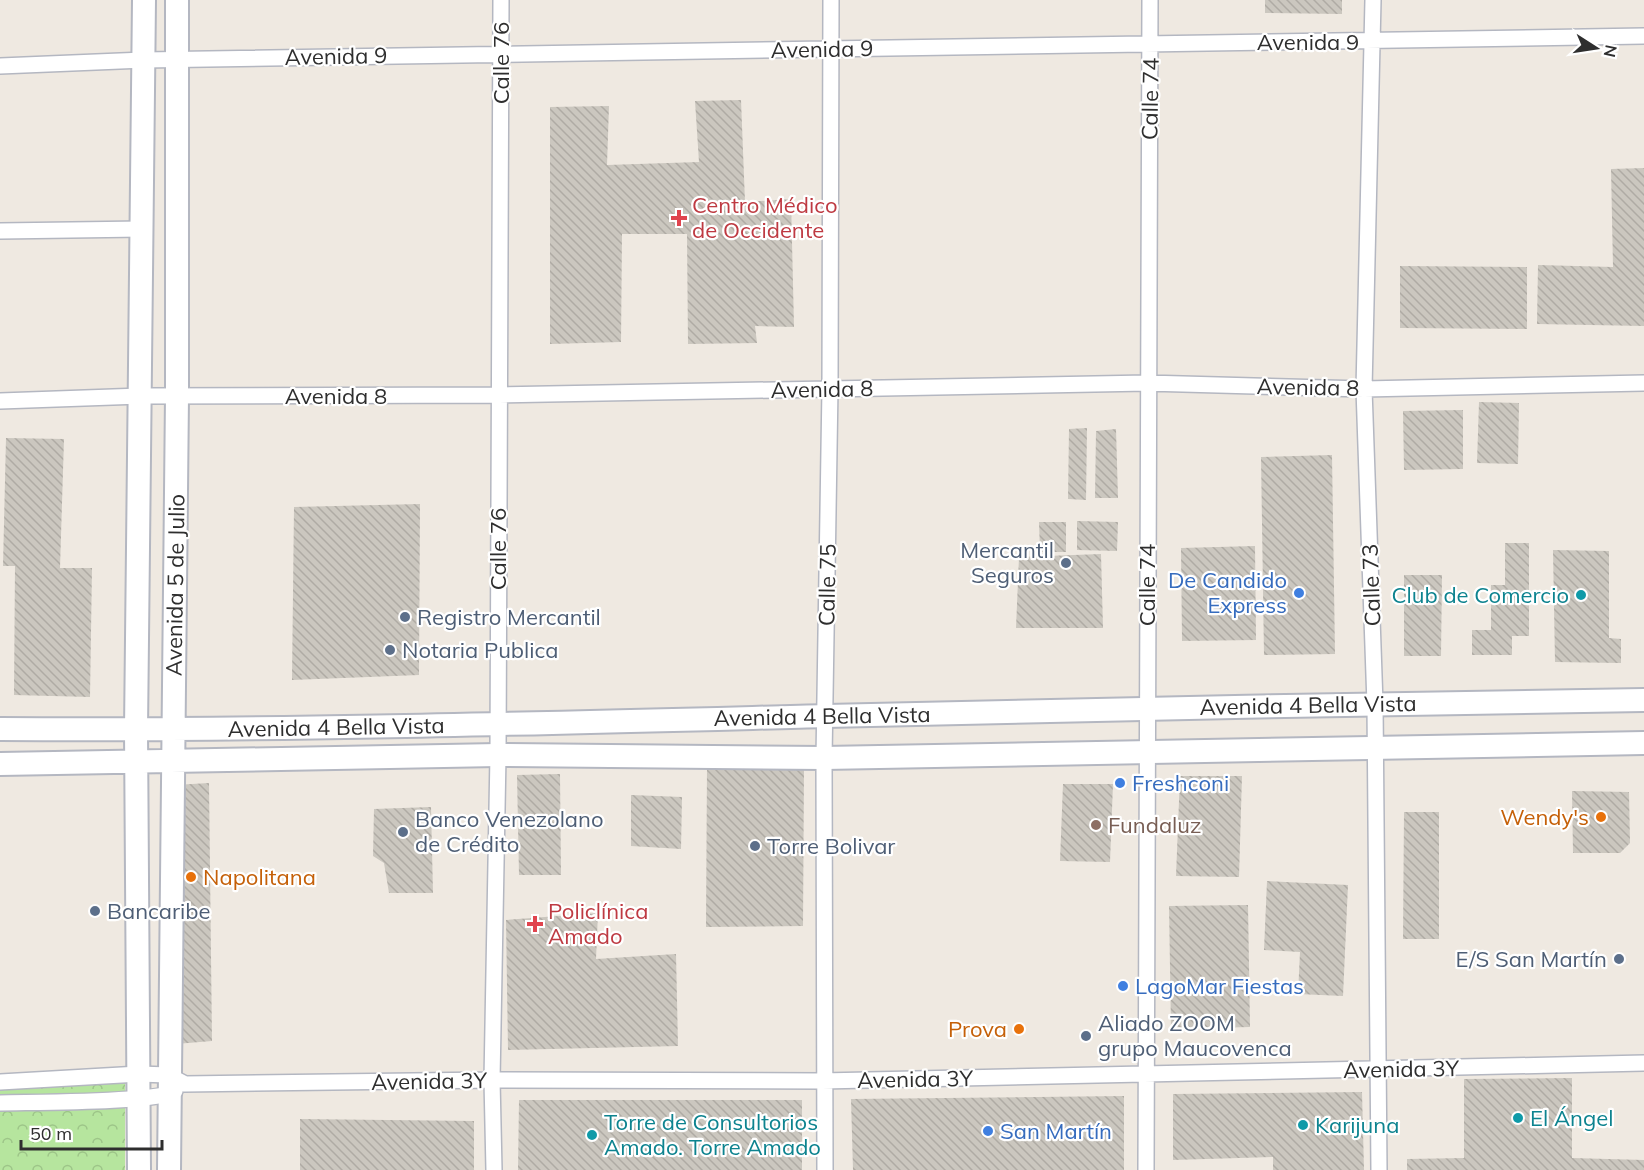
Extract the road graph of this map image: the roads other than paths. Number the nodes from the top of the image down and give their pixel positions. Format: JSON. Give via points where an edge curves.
{"nodes":[{"id":1,"x":144,"y":0,"type":"edge"},
{"id":2,"x":177,"y":0,"type":"edge"},
{"id":3,"x":501,"y":0,"type":"edge"},
{"id":4,"x":831,"y":0,"type":"edge"},
{"id":5,"x":1150,"y":0,"type":"edge"},
{"id":6,"x":1373,"y":0,"type":"edge"},
{"id":7,"x":1644,"y":36,"type":"edge"},
{"id":8,"x":1372,"y":42,"type":"junction"},
{"id":9,"x":1150,"y":44,"type":"junction"},
{"id":10,"x":831,"y":49,"type":"junction"},
{"id":11,"x":501,"y":53,"type":"junction"},
{"id":12,"x":144,"y":60,"type":"junction"},
{"id":13,"x":177,"y":60,"type":"junction"},
{"id":14,"x":0,"y":66,"type":"edge"},
{"id":15,"x":142,"y":230,"type":"junction"},
{"id":16,"x":0,"y":231,"type":"edge"},
{"id":17,"x":1147,"y":383,"type":"junction"},
{"id":18,"x":1644,"y":383,"type":"edge"},
{"id":19,"x":830,"y":388,"type":"junction"},
{"id":20,"x":1364,"y":389,"type":"junction"},
{"id":21,"x":499,"y":395,"type":"junction"},
{"id":22,"x":141,"y":396,"type":"junction"},
{"id":23,"x":177,"y":396,"type":"junction"},
{"id":24,"x":0,"y":401,"type":"edge"},
{"id":25,"x":1644,"y":700,"type":"edge"},
{"id":26,"x":1375,"y":704,"type":"junction"},
{"id":27,"x":1147,"y":709,"type":"junction"},
{"id":28,"x":824,"y":716,"type":"junction"},
{"id":29,"x":498,"y":725,"type":"junction"},
{"id":30,"x":172,"y":728,"type":"junction"},
{"id":31,"x":0,"y":729,"type":"edge"},
{"id":32,"x":136,"y":730,"type":"junction"},
{"id":33,"x":1644,"y":743,"type":"edge"},
{"id":34,"x":1374,"y":748,"type":"junction"},
{"id":35,"x":1146,"y":752,"type":"junction"},
{"id":36,"x":498,"y":755,"type":"junction"},
{"id":37,"x":824,"y":758,"type":"junction"},
{"id":38,"x":136,"y":761,"type":"junction"},
{"id":39,"x":173,"y":761,"type":"junction"},
{"id":40,"x":0,"y":764,"type":"edge"},
{"id":41,"x":1644,"y":1063,"type":"edge"},
{"id":42,"x":1377,"y":1069,"type":"junction"},
{"id":43,"x":139,"y":1074,"type":"junction"},
{"id":44,"x":1145,"y":1074,"type":"junction"},
{"id":45,"x":492,"y":1080,"type":"junction"},
{"id":46,"x":822,"y":1081,"type":"junction"},
{"id":47,"x":0,"y":1082,"type":"edge"},
{"id":48,"x":174,"y":1085,"type":"junction"},
{"id":49,"x":139,"y":1098,"type":"junction"},
{"id":50,"x":0,"y":1102,"type":"edge"},
{"id":51,"x":139,"y":1170,"type":"edge"},
{"id":52,"x":169,"y":1170,"type":"edge"},
{"id":53,"x":494,"y":1170,"type":"edge"},
{"id":54,"x":825,"y":1170,"type":"edge"},
{"id":55,"x":1146,"y":1170,"type":"edge"},
{"id":56,"x":1378,"y":1170,"type":"edge"}],
"edges":[{"from":1,"to":12,"type":"street","name":"Avenida 5 de Julio"},
{"from":2,"to":13,"type":"street","name":"Avenida 5 de Julio"},
{"from":3,"to":11,"type":"street","name":"Calle 76"},
{"from":4,"to":10,"type":"street","name":"Calle 75"},
{"from":5,"to":9,"type":"street","name":"Calle 74"},
{"from":6,"to":8,"type":"street","name":"Calle 73"},
{"from":7,"to":8,"type":"street","name":"Avenida 9"},
{"from":8,"to":9,"type":"street","name":"Avenida 9"},
{"from":8,"to":20,"type":"street","name":"Calle 73"},
{"from":9,"to":10,"type":"street","name":"Avenida 9"},
{"from":9,"to":17,"type":"street","name":"Calle 74"},
{"from":10,"to":11,"type":"street","name":"Avenida 9"},
{"from":10,"to":19,"type":"street","name":"Calle 75"},
{"from":11,"to":13,"type":"street","name":"Avenida 9"},
{"from":11,"to":21,"type":"street","name":"Calle 76"},
{"from":12,"to":13,"type":"street","name":"Avenida 9"},
{"from":12,"to":14,"type":"street","name":"Avenida 9"},
{"from":12,"to":15,"type":"street","name":"Avenida 5 de Julio"},
{"from":13,"to":23,"type":"street","name":"Avenida 5 de Julio"},
{"from":15,"to":16,"type":"street"},
{"from":15,"to":22,"type":"street","name":"Avenida 5 de Julio"},
{"from":17,"to":19,"type":"street","name":"Avenida 8"},
{"from":17,"to":20,"type":"street","name":"Avenida 8"},
{"from":17,"to":27,"type":"street","name":"Calle 74"},
{"from":18,"to":20,"type":"street","name":"Avenida 8"},
{"from":19,"to":21,"type":"street","name":"Avenida 8"},
{"from":19,"to":28,"type":"street","name":"Calle 75"},
{"from":20,"to":26,"type":"street","name":"Calle 73"},
{"from":21,"to":23,"type":"street","name":"Avenida 8"},
{"from":21,"to":29,"type":"street","name":"Calle 76"},
{"from":22,"to":23,"type":"street","name":"Avenida 8"},
{"from":22,"to":24,"type":"street","name":"Avenida 8"},
{"from":22,"to":32,"type":"street","name":"Avenida 5 de Julio"},
{"from":23,"to":30,"type":"street","name":"Avenida 5 de Julio"},
{"from":25,"to":26,"type":"street","name":"Avenida 4 Bella Vista"},
{"from":26,"to":27,"type":"street","name":"Avenida 4 Bella Vista"},
{"from":26,"to":34,"type":"street","name":"Calle 73"},
{"from":27,"to":28,"type":"street","name":"Avenida 4 Bella Vista"},
{"from":27,"to":35,"type":"street","name":"Calle 74"},
{"from":28,"to":29,"type":"street","name":"Avenida 4 Bella Vista"},
{"from":28,"to":37,"type":"street","name":"Calle 75"},
{"from":29,"to":30,"type":"street","name":"Avenida 4 Bella Vista"},
{"from":29,"to":36,"type":"street","name":"Calle 76"},
{"from":30,"to":32,"type":"street","name":"Avenida 4 Bella Vista"},
{"from":30,"to":39,"type":"street","name":"Avenida 5 de Julio"},
{"from":31,"to":32,"type":"street","name":"Avenida 4 Bella Vista"},
{"from":32,"to":38,"type":"street","name":"Avenida 5 de Julio"},
{"from":33,"to":34,"type":"street","name":"Avenida 4 Bella Vista"},
{"from":34,"to":35,"type":"street","name":"Avenida 4 Bella Vista"},
{"from":34,"to":42,"type":"street","name":"Calle 73"},
{"from":35,"to":37,"type":"street","name":"Avenida 4 Bella Vista"},
{"from":35,"to":44,"type":"street","name":"Calle 74"},
{"from":36,"to":37,"type":"street","name":"Avenida 4 Bella Vista"},
{"from":36,"to":39,"type":"street","name":"Avenida 4 Bella Vista"},
{"from":36,"to":45,"type":"street","name":"Calle 76"},
{"from":37,"to":46,"type":"street","name":"Calle 75"},
{"from":38,"to":39,"type":"street","name":"Avenida 4 Bella Vista"},
{"from":38,"to":40,"type":"street","name":"Avenida 4 Bella Vista"},
{"from":38,"to":43,"type":"street","name":"Avenida 5 de Julio"},
{"from":39,"to":48,"type":"street","name":"Avenida 5 de Julio"},
{"from":41,"to":42,"type":"street","name":"Avenida 3Y"},
{"from":42,"to":44,"type":"street","name":"Avenida 3Y"},
{"from":42,"to":56,"type":"street","name":"Calle 73"},
{"from":43,"to":47,"type":"street","name":"Avenida 3Y"},
{"from":43,"to":48,"type":"street","name":"Avenida 3Y"},
{"from":43,"to":49,"type":"street","name":"Avenida 5 de Julio"},
{"from":44,"to":46,"type":"street","name":"Avenida 3Y"},
{"from":44,"to":55,"type":"street","name":"Calle 74"},
{"from":45,"to":46,"type":"street","name":"Avenida 3Y"},
{"from":45,"to":48,"type":"street","name":"Avenida 3Y"},
{"from":45,"to":53,"type":"street","name":"Calle 76"},
{"from":46,"to":54,"type":"street","name":"Calle 75"},
{"from":48,"to":49,"type":"street","name":"Avenida 3Y"},
{"from":48,"to":52,"type":"street","name":"Avenida 5 de Julio"},
{"from":49,"to":50,"type":"street","name":"Avenida 3Y"},
{"from":49,"to":51,"type":"street","name":"Avenida 5 de Julio"}]}
